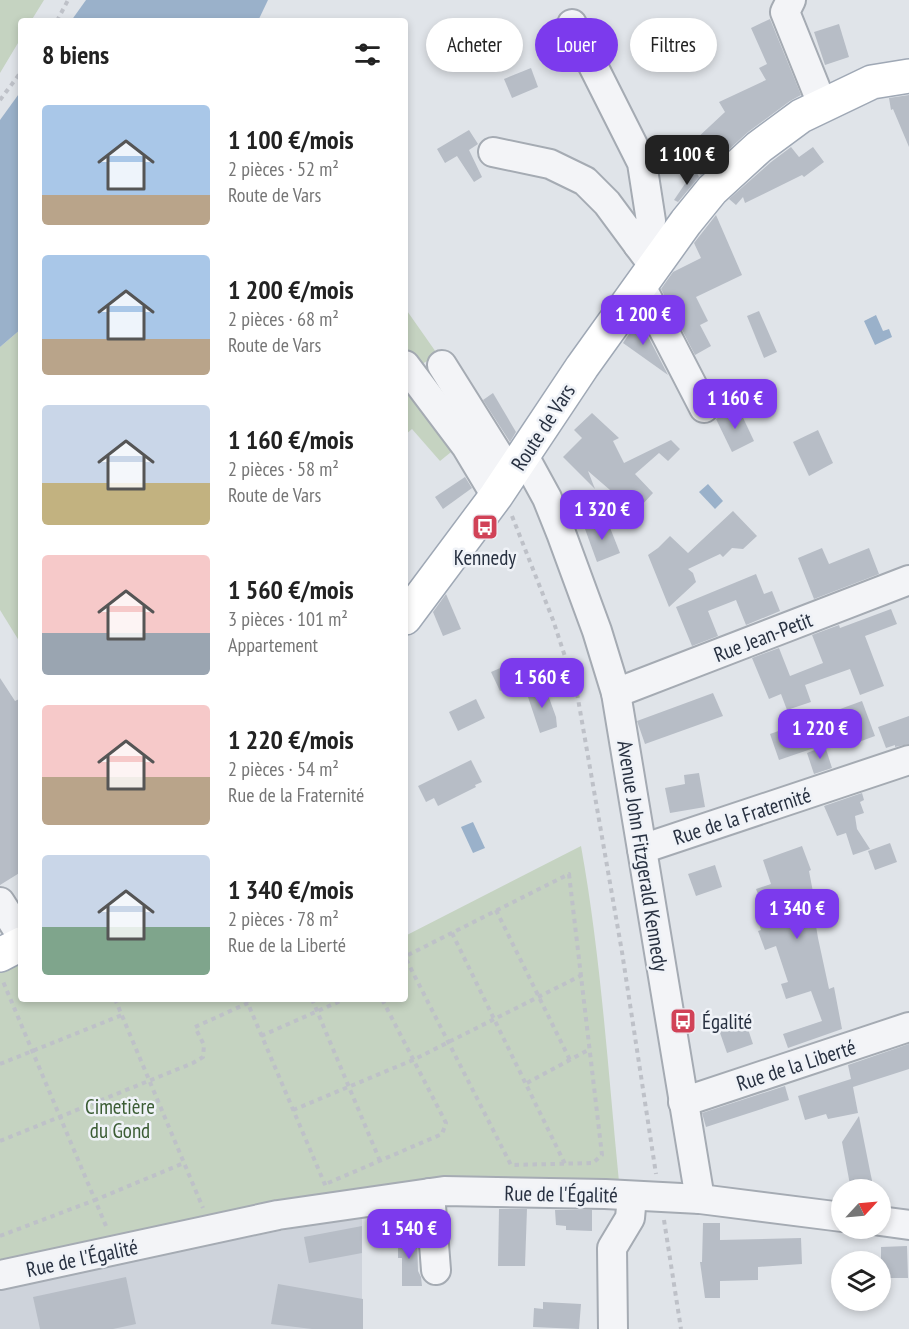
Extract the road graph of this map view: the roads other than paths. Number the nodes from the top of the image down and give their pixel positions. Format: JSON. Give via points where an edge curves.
{"nodes":[{"id":1,"x":791,"y":0,"type":"edge"},
{"id":2,"x":596,"y":72,"type":"edge"},
{"id":3,"x":909,"y":76,"type":"edge"},
{"id":4,"x":822,"y":104,"type":"junction"},
{"id":5,"x":493,"y":152,"type":"dead end"},
{"id":6,"x":644,"y":266,"type":"junction"},
{"id":7,"x":442,"y":365,"type":"dead end"},
{"id":8,"x":408,"y":369,"type":"edge"},
{"id":9,"x":704,"y":408,"type":"dead end"},
{"id":10,"x":510,"y":476,"type":"junction"},
{"id":11,"x":909,"y":580,"type":"edge"},
{"id":12,"x":408,"y":614,"type":"edge"},
{"id":13,"x":616,"y":693,"type":"junction"},
{"id":14,"x":909,"y":760,"type":"edge"},
{"id":15,"x":642,"y":849,"type":"junction"},
{"id":16,"x":0,"y":902,"type":"edge"},
{"id":17,"x":18,"y":930,"type":"edge"},
{"id":18,"x":18,"y":946,"type":"edge"},
{"id":19,"x":0,"y":955,"type":"edge"},
{"id":20,"x":909,"y":1027,"type":"edge"},
{"id":21,"x":683,"y":1102,"type":"junction"},
{"id":22,"x":430,"y":1193,"type":"junction"},
{"id":23,"x":632,"y":1196,"type":"junction"},
{"id":24,"x":700,"y":1199,"type":"junction"},
{"id":25,"x":831,"y":1216,"type":"edge"},
{"id":26,"x":891,"y":1223,"type":"edge"},
{"id":27,"x":909,"y":1225,"type":"edge"},
{"id":28,"x":436,"y":1270,"type":"dead end"},
{"id":29,"x":0,"y":1275,"type":"edge"},
{"id":30,"x":613,"y":1329,"type":"edge"}],
"edges":[{"from":1,"to":4,"type":"street","via":[[785,12]]},
{"from":2,"to":6,"type":"street","via":[[642,163],[651,221]]},
{"from":3,"to":4,"type":"main road","name":"Route de Vars","via":[[872,82]]},
{"from":4,"to":6,"type":"main road","name":"Route de Vars","via":[[759,147],[712,190]]},
{"from":5,"to":6,"type":"street","via":[[550,164],[585,181],[607,202]]},
{"from":6,"to":9,"type":"street"},
{"from":6,"to":10,"type":"main road","name":"Route de Vars"},
{"from":7,"to":10,"type":"street"},
{"from":8,"to":10,"type":"street","via":[[466,446]]},
{"from":10,"to":12,"type":"main road","name":"Route de Vars"},
{"from":10,"to":13,"type":"street","name":"Avenue John Fitzgerald Kennedy","via":[[547,498]]},
{"from":11,"to":13,"type":"street","name":"Rue Jean-Petit"},
{"from":13,"to":15,"type":"street","name":"Avenue John Fitzgerald Kennedy"},
{"from":14,"to":15,"type":"street","name":"Rue de la Fraternité"},
{"from":15,"to":21,"type":"street","name":"Avenue John Fitzgerald Kennedy"},
{"from":16,"to":17,"type":"street"},
{"from":18,"to":19,"type":"main road"},
{"from":20,"to":21,"type":"street","name":"Rue de la Liberté"},
{"from":21,"to":24,"type":"street","name":"Avenue John Fitzgerald Kennedy"},
{"from":22,"to":23,"type":"street","name":"Rue de l'Égalité"},
{"from":22,"to":28,"type":"street"},
{"from":22,"to":29,"type":"street","name":"Rue de l'Égalité","via":[[330,1195],[278,1215]]},
{"from":23,"to":24,"type":"street","name":"Rue de l'Égalité"},
{"from":23,"to":30,"type":"street","via":[[630,1218],[612,1248]]},
{"from":24,"to":25,"type":"street","name":"Rue de l'Égalité"},
{"from":26,"to":27,"type":"street"}]}
